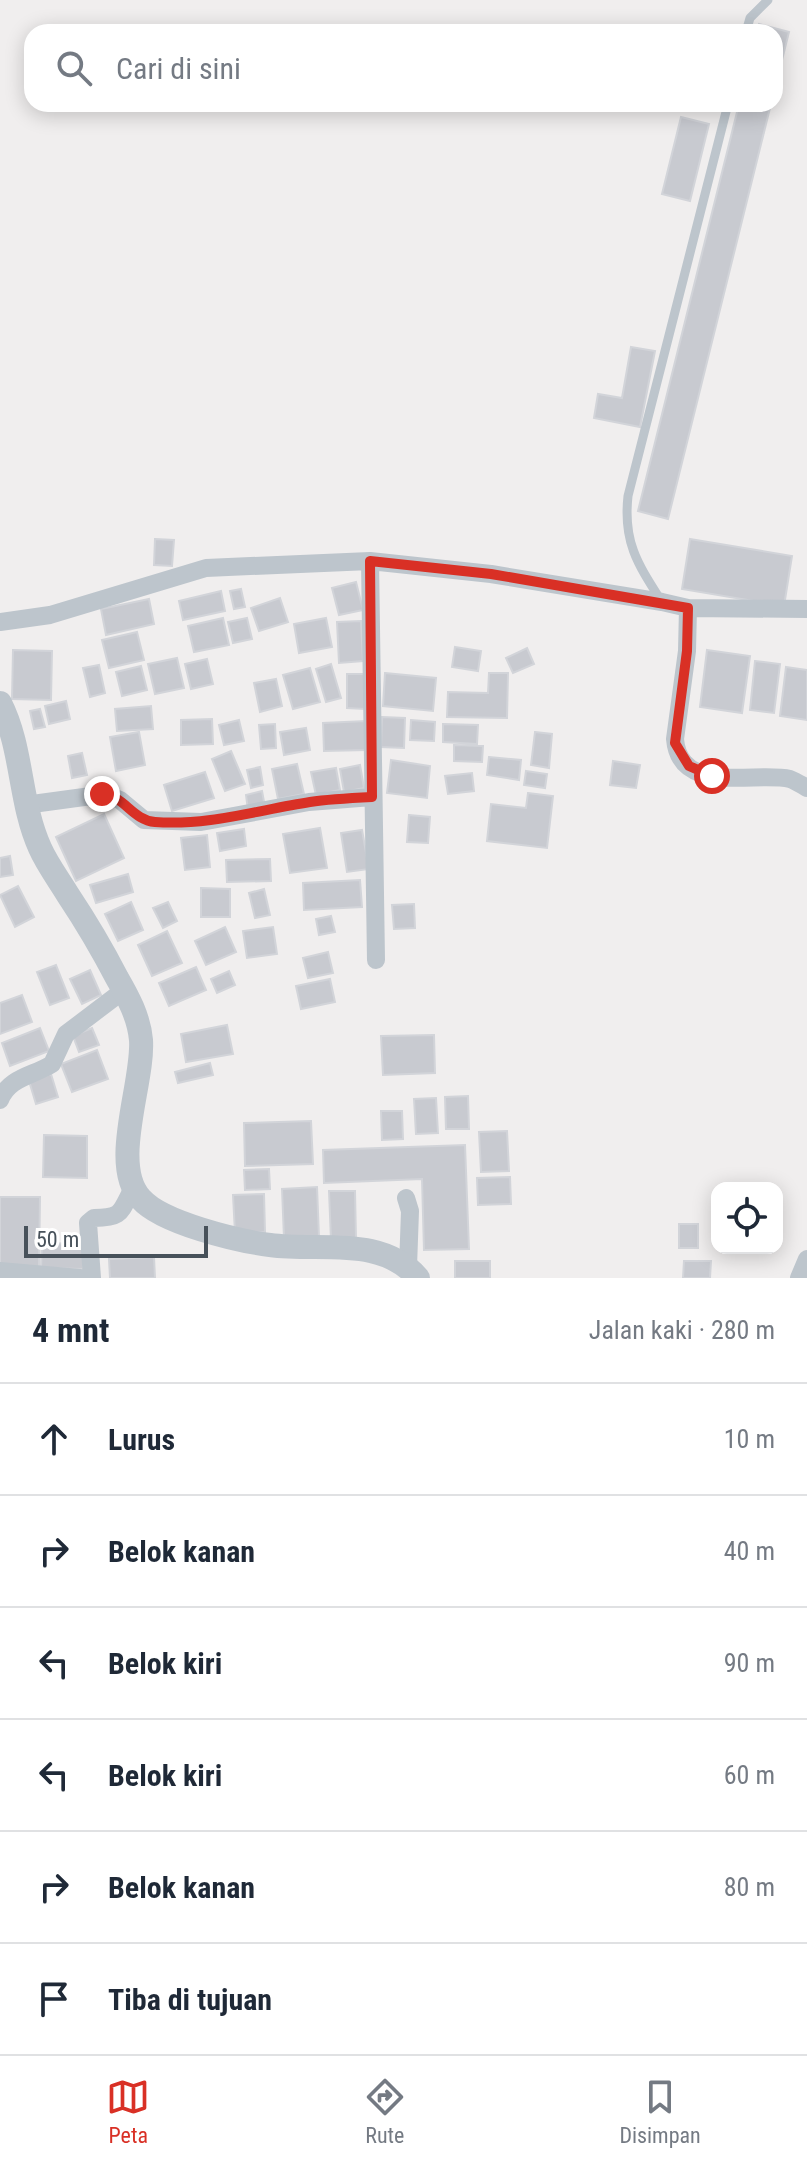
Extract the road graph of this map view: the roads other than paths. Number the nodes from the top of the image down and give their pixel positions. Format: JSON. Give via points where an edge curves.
{"nodes":[{"id":1,"x":768,"y":0,"type":"edge"},
{"id":2,"x":748,"y":24,"type":"edge"},
{"id":3,"x":726,"y":112,"type":"edge"},
{"id":4,"x":370,"y":561,"type":"junction"},
{"id":5,"x":662,"y":602,"type":"junction"},
{"id":6,"x":688,"y":608,"type":"junction"},
{"id":7,"x":807,"y":609,"type":"edge"},
{"id":8,"x":0,"y":622,"type":"edge"},
{"id":9,"x":0,"y":703,"type":"edge"},
{"id":10,"x":807,"y":788,"type":"edge"},
{"id":11,"x":372,"y":797,"type":"junction"},
{"id":12,"x":25,"y":805,"type":"junction"},
{"id":13,"x":376,"y":960,"type":"dead end"},
{"id":14,"x":124,"y":990,"type":"junction"},
{"id":15,"x":0,"y":1100,"type":"edge"},
{"id":16,"x":133,"y":1188,"type":"junction"},
{"id":17,"x":406,"y":1198,"type":"dead end"},
{"id":18,"x":807,"y":1259,"type":"edge"},
{"id":19,"x":0,"y":1271,"type":"edge"},
{"id":20,"x":413,"y":1272,"type":"edge"},
{"id":21,"x":80,"y":1278,"type":"edge"},
{"id":22,"x":92,"y":1278,"type":"edge"},
{"id":23,"x":799,"y":1278,"type":"edge"}],
"edges":[{"from":1,"to":2,"type":"lane"},
{"from":3,"to":5,"type":"lane","via":[[628,496],[630,545]]},
{"from":4,"to":5,"type":"street"},
{"from":4,"to":8,"type":"street","via":[[206,568],[50,615]]},
{"from":4,"to":11,"type":"street"},
{"from":5,"to":6,"type":"street"},
{"from":6,"to":7,"type":"street"},
{"from":6,"to":10,"type":"street","via":[[675,739],[680,755],[703,774],[790,779]]},
{"from":9,"to":12,"type":"street"},
{"from":11,"to":12,"type":"street","via":[[309,802],[201,822],[144,820],[106,794]]},
{"from":11,"to":13,"type":"street"},
{"from":12,"to":14,"type":"street","via":[[40,849]]},
{"from":14,"to":15,"type":"street","via":[[66,1034],[52,1064],[5,1088]]},
{"from":14,"to":16,"type":"street","via":[[141,1039],[128,1150]]},
{"from":16,"to":20,"type":"street","via":[[153,1209],[187,1225],[269,1245],[365,1249],[388,1255]]},
{"from":16,"to":22,"type":"street","via":[[118,1215],[88,1223]]},
{"from":17,"to":20,"type":"street"},
{"from":18,"to":23,"type":"street"},
{"from":19,"to":21,"type":"street"}]}
